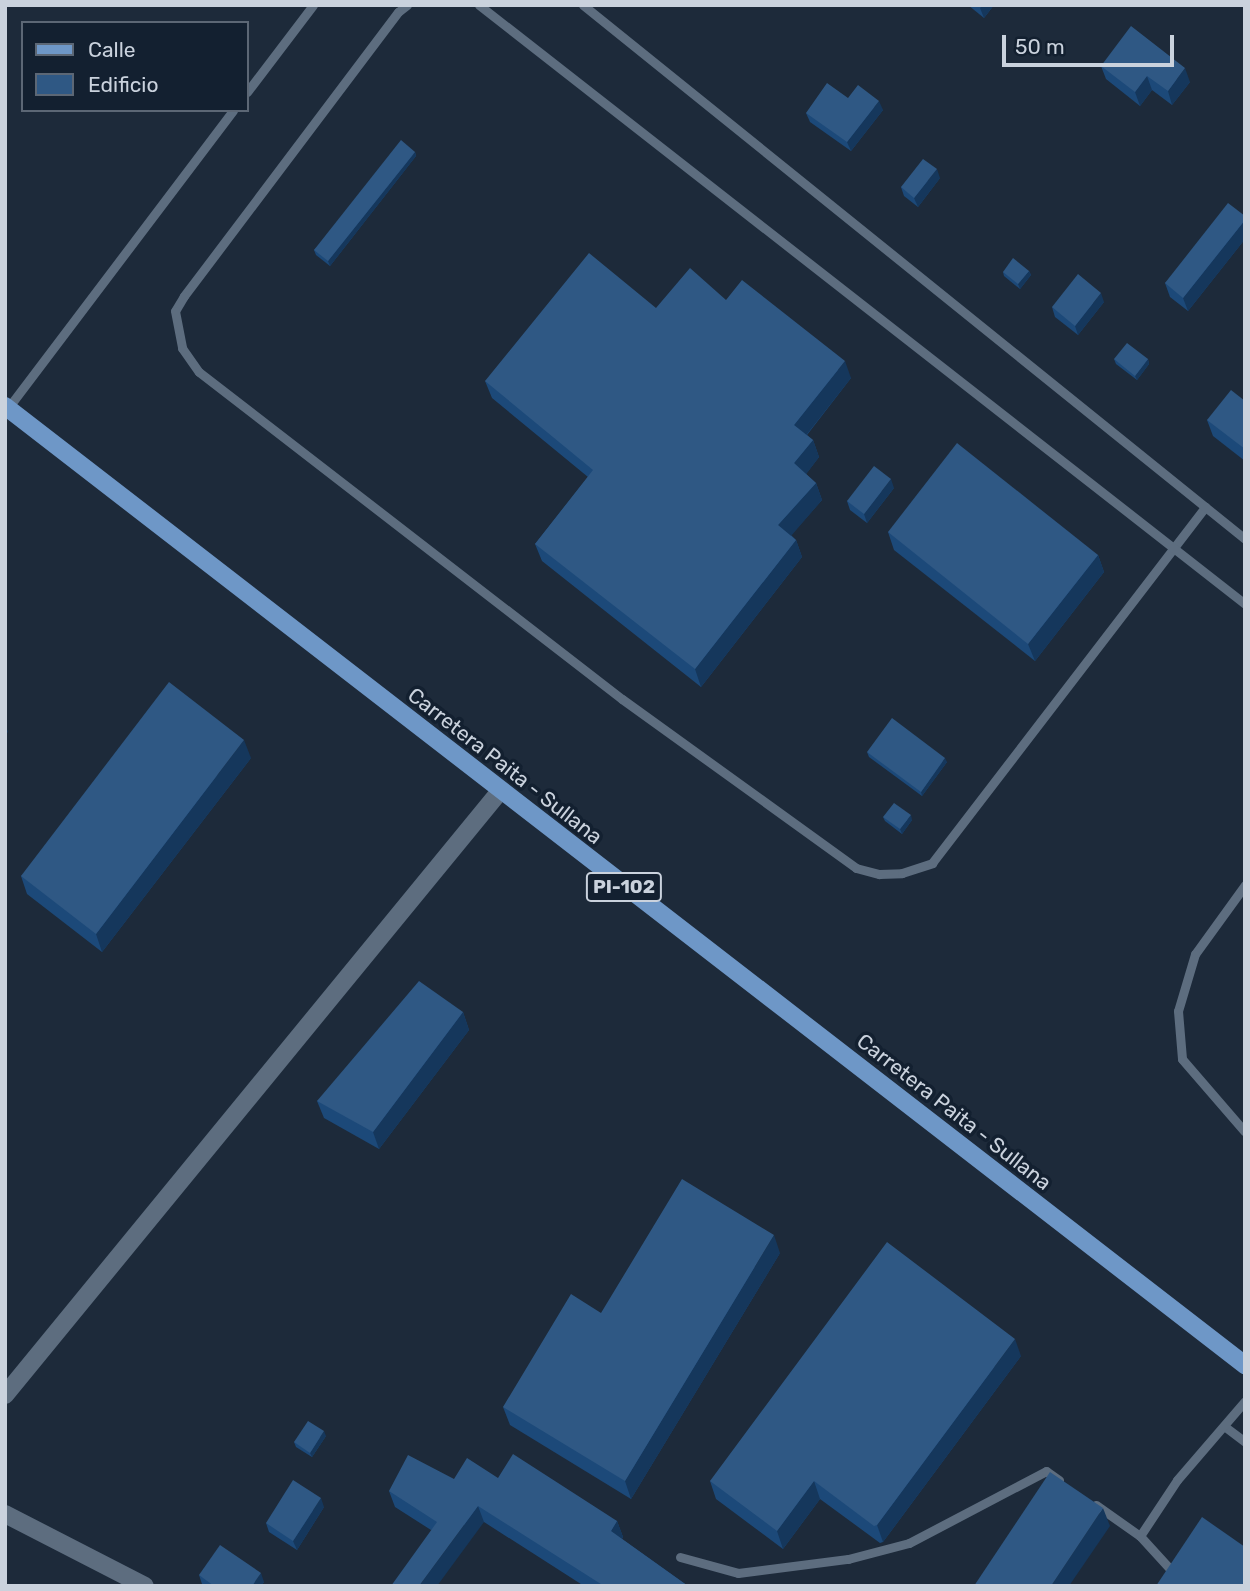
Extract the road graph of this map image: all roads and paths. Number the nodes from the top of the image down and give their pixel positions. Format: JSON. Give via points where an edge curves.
{"nodes":[{"id":1,"x":313,"y":5,"type":"edge"},
{"id":2,"x":407,"y":5,"type":"edge"},
{"id":3,"x":479,"y":5,"type":"edge"},
{"id":4,"x":583,"y":5,"type":"edge"},
{"id":5,"x":248,"y":91,"type":"edge"},
{"id":6,"x":231,"y":112,"type":"edge"},
{"id":7,"x":7,"y":407,"type":"edge"},
{"id":8,"x":1205,"y":506,"type":"junction"},
{"id":9,"x":1245,"y":538,"type":"edge"},
{"id":10,"x":1173,"y":547,"type":"junction"},
{"id":11,"x":1245,"y":604,"type":"edge"},
{"id":12,"x":500,"y":791,"type":"junction"},
{"id":13,"x":1245,"y":885,"type":"edge"},
{"id":14,"x":1245,"y":1132,"type":"edge"},
{"id":15,"x":1245,"y":1365,"type":"edge"},
{"id":16,"x":5,"y":1395,"type":"edge"},
{"id":17,"x":1245,"y":1401,"type":"edge"},
{"id":18,"x":1224,"y":1426,"type":"junction"},
{"id":19,"x":1245,"y":1442,"type":"edge"},
{"id":20,"x":1067,"y":1485,"type":"edge"},
{"id":21,"x":1087,"y":1500,"type":"edge"},
{"id":22,"x":5,"y":1514,"type":"edge"},
{"id":23,"x":1140,"y":1536,"type":"junction"},
{"id":24,"x":680,"y":1557,"type":"dead end"},
{"id":25,"x":1171,"y":1570,"type":"edge"},
{"id":26,"x":145,"y":1586,"type":"edge"}],
"edges":[{"from":1,"to":5,"type":"lane"},
{"from":2,"to":10,"type":"lane","via":[[184,296],[175,312],[182,348],[199,372],[611,690],[856,868],[902,873],[932,863]]},
{"from":3,"to":10,"type":"lane"},
{"from":4,"to":8,"type":"lane"},
{"from":6,"to":7,"type":"lane"},
{"from":7,"to":12,"type":"main road","name":"Carretera Paita - Sullana","number":"PI-102"},
{"from":8,"to":9,"type":"lane"},
{"from":8,"to":10,"type":"lane"},
{"from":10,"to":11,"type":"lane"},
{"from":12,"to":15,"type":"main road","name":"Carretera Paita - Sullana","number":"PI-102"},
{"from":12,"to":16,"type":"street"},
{"from":13,"to":14,"type":"lane","via":[[1195,954],[1178,1011],[1182,1059]]},
{"from":17,"to":18,"type":"lane"},
{"from":18,"to":19,"type":"lane"},
{"from":18,"to":23,"type":"lane","via":[[1177,1480]]},
{"from":20,"to":24,"type":"lane","via":[[1046,1471],[909,1543],[848,1559],[738,1573]]},
{"from":21,"to":23,"type":"lane"},
{"from":22,"to":26,"type":"street"},
{"from":23,"to":25,"type":"lane"}]}
